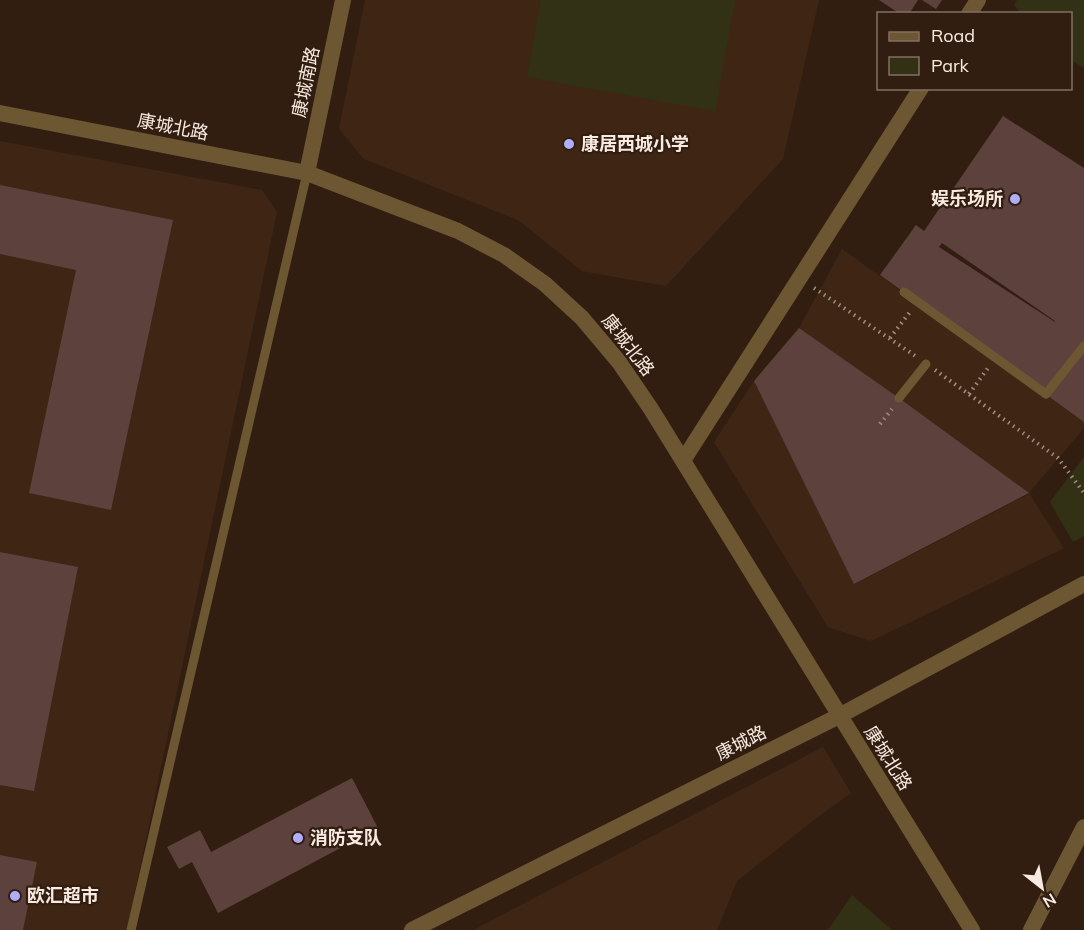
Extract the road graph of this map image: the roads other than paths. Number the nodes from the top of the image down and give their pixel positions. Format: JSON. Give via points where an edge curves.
{"nodes":[{"id":1,"x":343,"y":0,"type":"edge"},
{"id":2,"x":920,"y":90,"type":"edge"},
{"id":3,"x":0,"y":113,"type":"edge"},
{"id":4,"x":308,"y":173,"type":"junction"},
{"id":5,"x":904,"y":292,"type":"dead end"},
{"id":6,"x":1084,"y":346,"type":"edge"},
{"id":7,"x":926,"y":364,"type":"dead end"},
{"id":8,"x":899,"y":398,"type":"road end"},
{"id":9,"x":684,"y":459,"type":"junction"},
{"id":10,"x":1084,"y":584,"type":"edge"},
{"id":11,"x":839,"y":716,"type":"junction"},
{"id":12,"x":1084,"y":826,"type":"edge"},
{"id":13,"x":131,"y":930,"type":"edge"},
{"id":14,"x":412,"y":930,"type":"edge"},
{"id":15,"x":972,"y":930,"type":"edge"},
{"id":16,"x":1031,"y":930,"type":"edge"}],
"edges":[{"from":1,"to":4,"type":"street","name":"康城南路"},
{"from":2,"to":9,"type":"street"},
{"from":3,"to":4,"type":"street","name":"康城北路"},
{"from":4,"to":9,"type":"street","name":"康城北路","via":[[458,231],[504,255],[545,284],[582,318],[619,362]]},
{"from":4,"to":13,"type":"lane"},
{"from":5,"to":6,"type":"lane","via":[[1046,394]]},
{"from":7,"to":8,"type":"lane"},
{"from":9,"to":11,"type":"street","name":"康城北路"},
{"from":10,"to":11,"type":"street","name":"康城路"},
{"from":11,"to":14,"type":"street","name":"康城路"},
{"from":11,"to":15,"type":"street","name":"康城北路"},
{"from":12,"to":16,"type":"street"}]}
